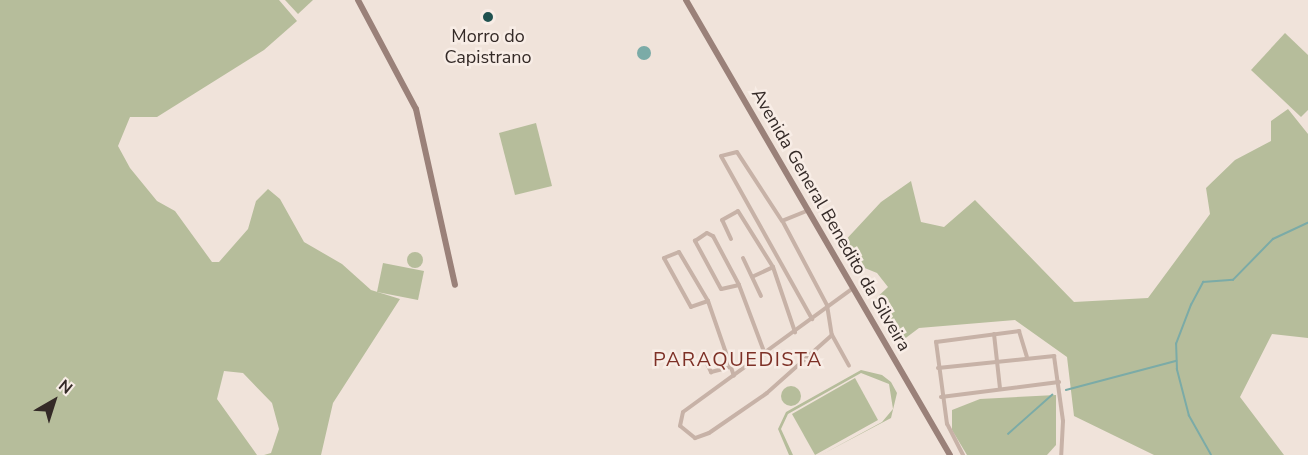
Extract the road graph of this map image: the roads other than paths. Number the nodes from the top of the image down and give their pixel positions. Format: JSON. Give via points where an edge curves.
{"nodes":[{"id":1,"x":358,"y":0,"type":"edge"},
{"id":2,"x":686,"y":0,"type":"edge"},
{"id":3,"x":809,"y":210,"type":"junction"},
{"id":4,"x":783,"y":222,"type":"junction"},
{"id":5,"x":731,"y":239,"type":"dead end"},
{"id":6,"x":743,"y":258,"type":"dead end"},
{"id":7,"x":773,"y":267,"type":"junction"},
{"id":8,"x":754,"y":276,"type":"junction"},
{"id":9,"x":455,"y":285,"type":"dead end"},
{"id":10,"x":739,"y":285,"type":"junction"},
{"id":11,"x":855,"y":288,"type":"junction"},
{"id":12,"x":761,"y":296,"type":"dead end"},
{"id":13,"x":708,"y":301,"type":"junction"},
{"id":14,"x":827,"y":304,"type":"junction"},
{"id":15,"x":812,"y":319,"type":"junction"},
{"id":16,"x":795,"y":332,"type":"junction"},
{"id":17,"x":832,"y":334,"type":"junction"},
{"id":18,"x":994,"y":334,"type":"junction"},
{"id":19,"x":765,"y":354,"type":"junction"},
{"id":20,"x":704,"y":357,"type":"dead end"},
{"id":21,"x":1027,"y":357,"type":"junction"},
{"id":22,"x":997,"y":361,"type":"junction"},
{"id":23,"x":849,"y":366,"type":"dead end"},
{"id":24,"x":731,"y":367,"type":"junction"},
{"id":25,"x":938,"y":368,"type":"junction"},
{"id":26,"x":734,"y":376,"type":"junction"},
{"id":27,"x":1059,"y":382,"type":"junction"},
{"id":28,"x":1000,"y":388,"type":"junction"},
{"id":29,"x":941,"y":397,"type":"junction"},
{"id":30,"x":950,"y":455,"type":"edge"},
{"id":31,"x":963,"y":455,"type":"edge"},
{"id":32,"x":1060,"y":455,"type":"edge"}],
"edges":[{"from":1,"to":9,"type":"main road","via":[[416,109]]},
{"from":2,"to":3,"type":"main road","name":"Avenida General Benedito da Silveira"},
{"from":3,"to":4,"type":"street"},
{"from":3,"to":11,"type":"main road","name":"Avenida General Benedito da Silveira"},
{"from":4,"to":14,"type":"street"},
{"from":4,"to":15,"type":"street","via":[[737,152],[721,156]]},
{"from":5,"to":7,"type":"street","via":[[722,219],[738,211]]},
{"from":6,"to":8,"type":"street"},
{"from":7,"to":8,"type":"street"},
{"from":7,"to":16,"type":"street"},
{"from":8,"to":12,"type":"street"},
{"from":10,"to":10,"type":"street","via":[[713,236],[707,233],[695,241],[721,289]]},
{"from":10,"to":19,"type":"street"},
{"from":11,"to":14,"type":"street"},
{"from":11,"to":30,"type":"main road","name":"Avenida General Benedito da Silveira"},
{"from":13,"to":13,"type":"street","via":[[679,252],[664,258],[691,308]]},
{"from":13,"to":24,"type":"street"},
{"from":14,"to":15,"type":"street"},
{"from":14,"to":17,"type":"street"},
{"from":15,"to":16,"type":"street"},
{"from":16,"to":19,"type":"street"},
{"from":17,"to":23,"type":"street"},
{"from":17,"to":26,"type":"street","via":[[767,393],[710,433],[695,438],[684,430],[679,420],[683,412]]},
{"from":18,"to":21,"type":"street","via":[[1020,331]]},
{"from":18,"to":22,"type":"street"},
{"from":18,"to":25,"type":"street","via":[[938,340]]},
{"from":19,"to":26,"type":"street"},
{"from":20,"to":24,"type":"street","via":[[711,372]]},
{"from":21,"to":22,"type":"street"},
{"from":21,"to":27,"type":"street","via":[[1054,356]]},
{"from":22,"to":25,"type":"street"},
{"from":22,"to":28,"type":"street"},
{"from":24,"to":26,"type":"street"},
{"from":25,"to":29,"type":"street"},
{"from":27,"to":28,"type":"street"},
{"from":27,"to":32,"type":"street"},
{"from":28,"to":29,"type":"street"},
{"from":29,"to":31,"type":"street","via":[[947,426]]}]}
